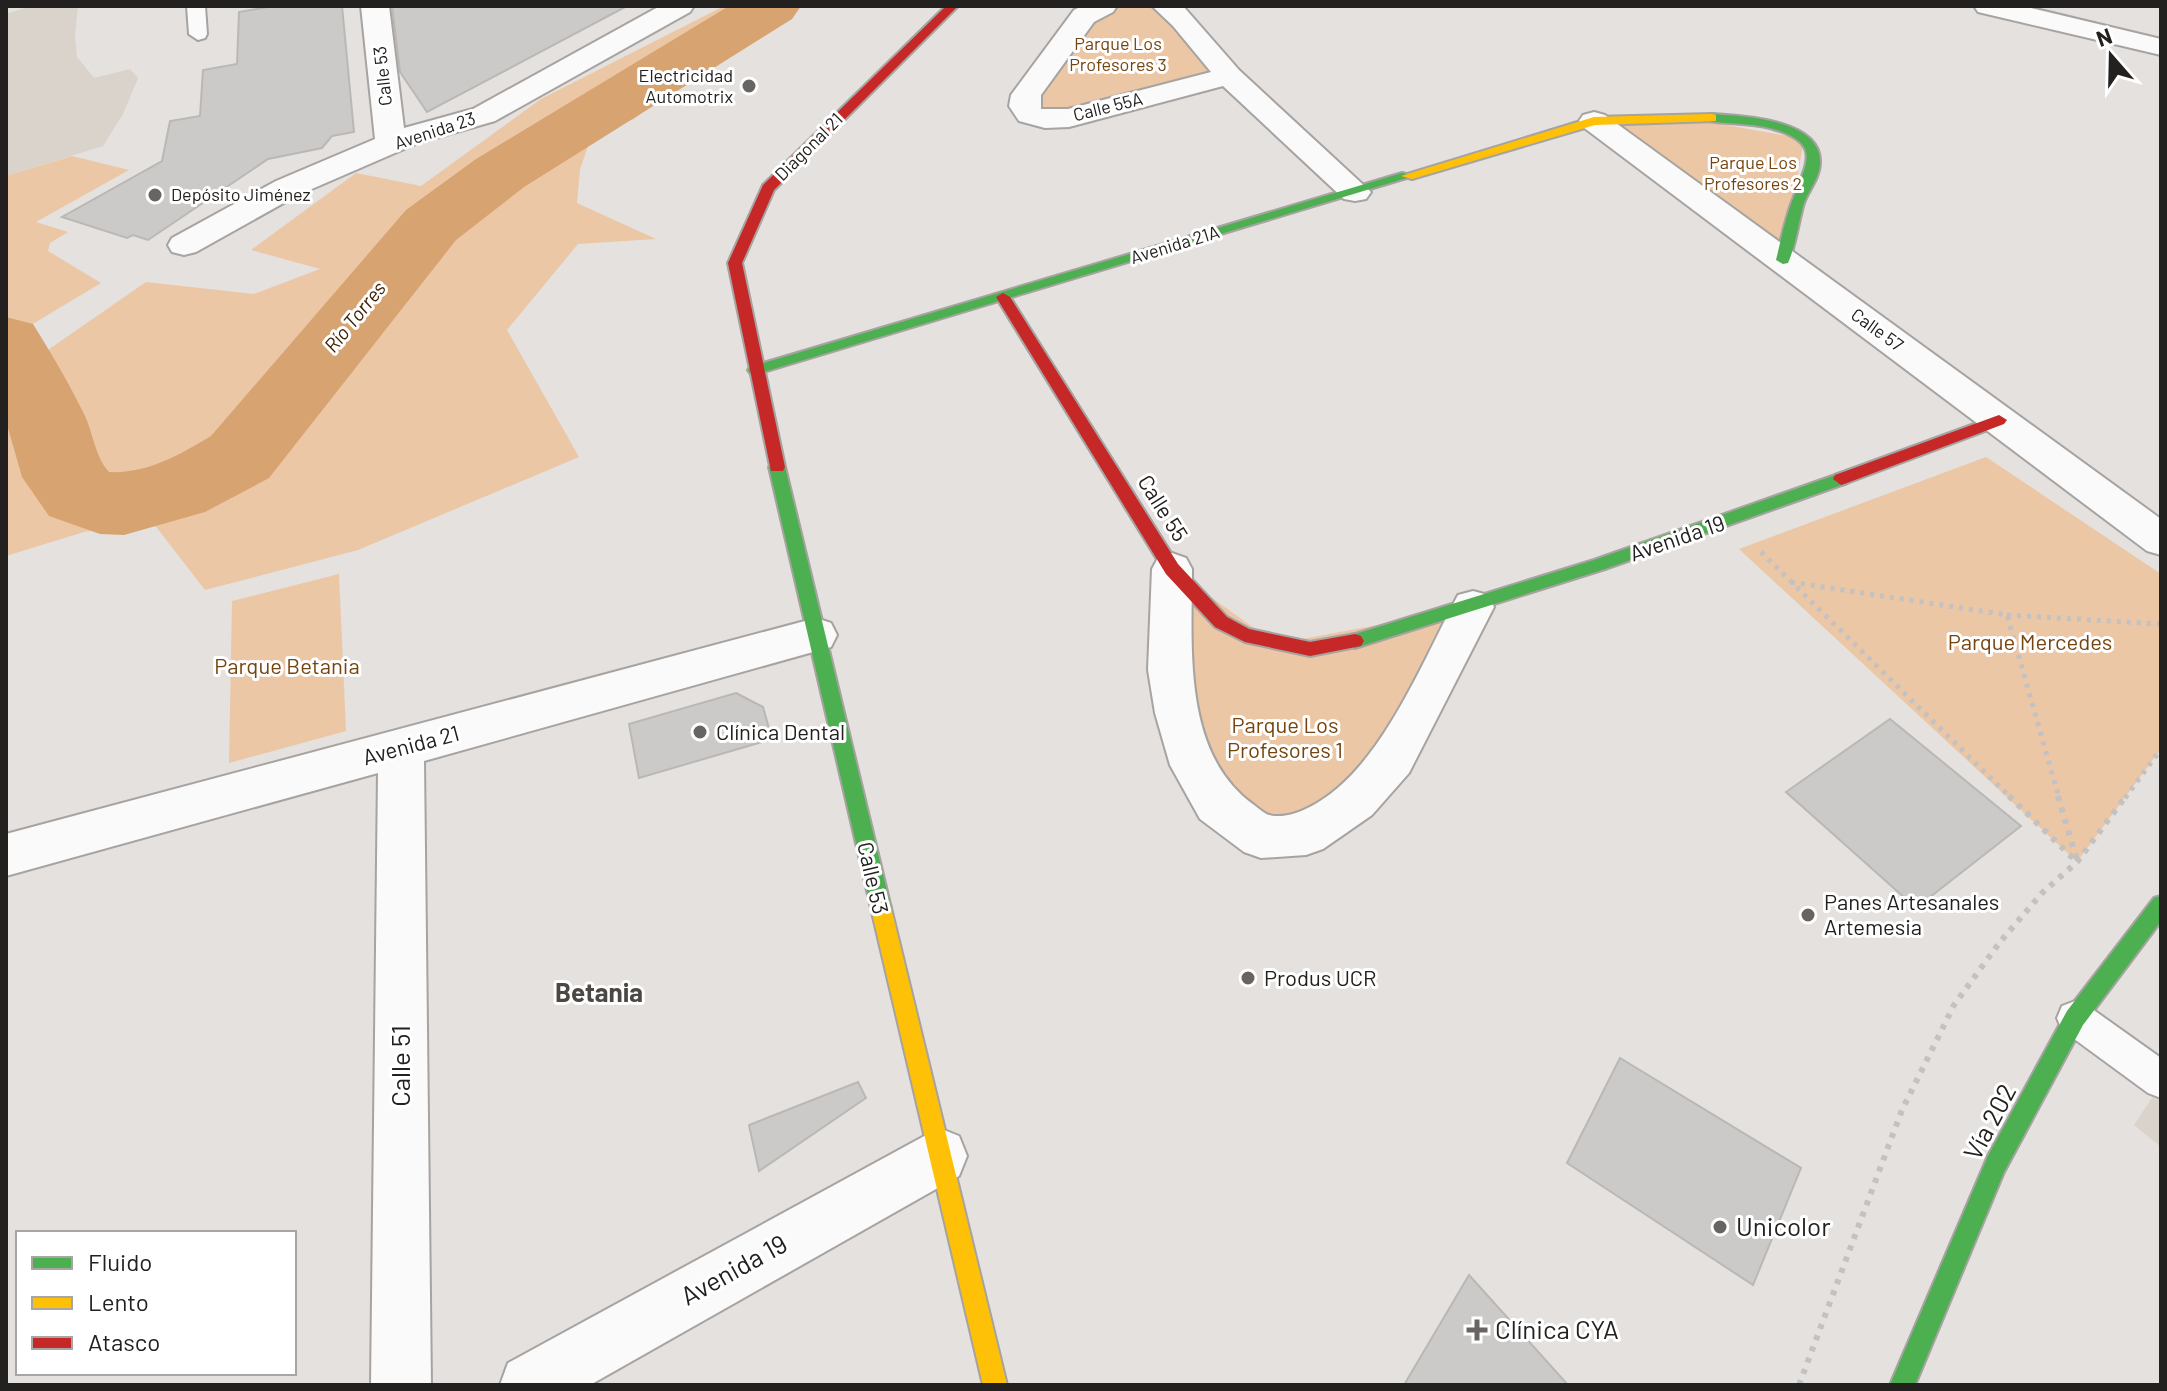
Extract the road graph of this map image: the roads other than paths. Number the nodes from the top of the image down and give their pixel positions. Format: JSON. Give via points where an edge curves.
{"nodes":[{"id":1,"x":196,"y":6,"type":"edge"},
{"id":2,"x":375,"y":6,"type":"edge"},
{"id":3,"x":680,"y":6,"type":"edge"},
{"id":4,"x":952,"y":6,"type":"edge"},
{"id":5,"x":1103,"y":6,"type":"edge"},
{"id":6,"x":1166,"y":6,"type":"edge"},
{"id":7,"x":1988,"y":6,"type":"edge"},
{"id":8,"x":198,"y":34,"type":"dead end"},
{"id":9,"x":2161,"y":47,"type":"edge"},
{"id":10,"x":1229,"y":76,"type":"junction"},
{"id":11,"x":1594,"y":121,"type":"junction"},
{"id":12,"x":391,"y":145,"type":"junction"},
{"id":13,"x":1355,"y":192,"type":"junction"},
{"id":14,"x":184,"y":245,"type":"dead end"},
{"id":15,"x":1783,"y":260,"type":"junction"},
{"id":16,"x":1003,"y":297,"type":"junction"},
{"id":17,"x":755,"y":370,"type":"junction"},
{"id":18,"x":1999,"y":420,"type":"junction"},
{"id":19,"x":2161,"y":540,"type":"edge"},
{"id":20,"x":1172,"y":569,"type":"junction"},
{"id":21,"x":1473,"y":607,"type":"junction"},
{"id":22,"x":816,"y":635,"type":"junction"},
{"id":23,"x":1351,"y":642,"type":"joint"},
{"id":24,"x":401,"y":748,"type":"junction"},
{"id":25,"x":6,"y":855,"type":"edge"},
{"id":26,"x":2161,"y":905,"type":"edge"},
{"id":27,"x":2075,"y":1018,"type":"junction"},
{"id":28,"x":2161,"y":1080,"type":"edge"},
{"id":29,"x":939,"y":1156,"type":"junction"},
{"id":30,"x":401,"y":1385,"type":"edge"},
{"id":31,"x":530,"y":1385,"type":"edge"},
{"id":32,"x":995,"y":1385,"type":"edge"},
{"id":33,"x":1902,"y":1385,"type":"edge"}],
"edges":[{"from":1,"to":8,"type":"lane"},
{"from":2,"to":12,"type":"street","name":"Calle 53"},
{"from":3,"to":12,"type":"street","name":"Avenida 23","via":[[484,115]]},
{"from":4,"to":17,"type":"street","name":"Diagonal 21","via":[[768,188],[735,263]]},
{"from":5,"to":10,"type":"street","name":"Calle 55A","via":[[1084,16],[1026,95],[1024,106],[1030,115],[1069,118]]},
{"from":6,"to":10,"type":"street"},
{"from":7,"to":9,"type":"street"},
{"from":10,"to":13,"type":"street"},
{"from":11,"to":13,"type":"street","name":"Avenida 21A"},
{"from":11,"to":15,"type":"street","name":"Calle 57"},
{"from":11,"to":15,"type":"street","name":"Avenida 21A","via":[[1739,119],[1773,123],[1804,139],[1814,151],[1814,168]]},
{"from":12,"to":14,"type":"street","name":"Avenida 23","via":[[287,188]]},
{"from":13,"to":16,"type":"street","name":"Avenida 21A"},
{"from":15,"to":18,"type":"street","name":"Calle 57"},
{"from":16,"to":17,"type":"street","name":"Avenida 21A"},
{"from":16,"to":20,"type":"street","name":"Calle 55"},
{"from":17,"to":22,"type":"street","name":"Calle 53"},
{"from":18,"to":19,"type":"street","name":"Calle 57"},
{"from":18,"to":21,"type":"street","name":"Avenida 19","via":[[1729,521]]},
{"from":20,"to":21,"type":"street","via":[[1170,670],[1193,765],[1217,805],[1261,837],[1306,834],[1356,801],[1393,759]]},
{"from":20,"to":23,"type":"street","name":"Calle 55","via":[[1221,622],[1245,635],[1310,649]]},
{"from":21,"to":23,"type":"street","name":"Avenida 19"},
{"from":22,"to":24,"type":"street","name":"Avenida 21"},
{"from":22,"to":29,"type":"street","name":"Calle 53"},
{"from":24,"to":25,"type":"street","name":"Avenida 21"},
{"from":24,"to":30,"type":"street","name":"Calle 51"},
{"from":26,"to":27,"type":"street","name":"Vía 202"},
{"from":27,"to":28,"type":"lane"},
{"from":27,"to":33,"type":"street","name":"Vía 202","via":[[1996,1164]]},
{"from":29,"to":31,"type":"street","name":"Avenida 19"},
{"from":29,"to":32,"type":"street","name":"Calle 53"}]}
